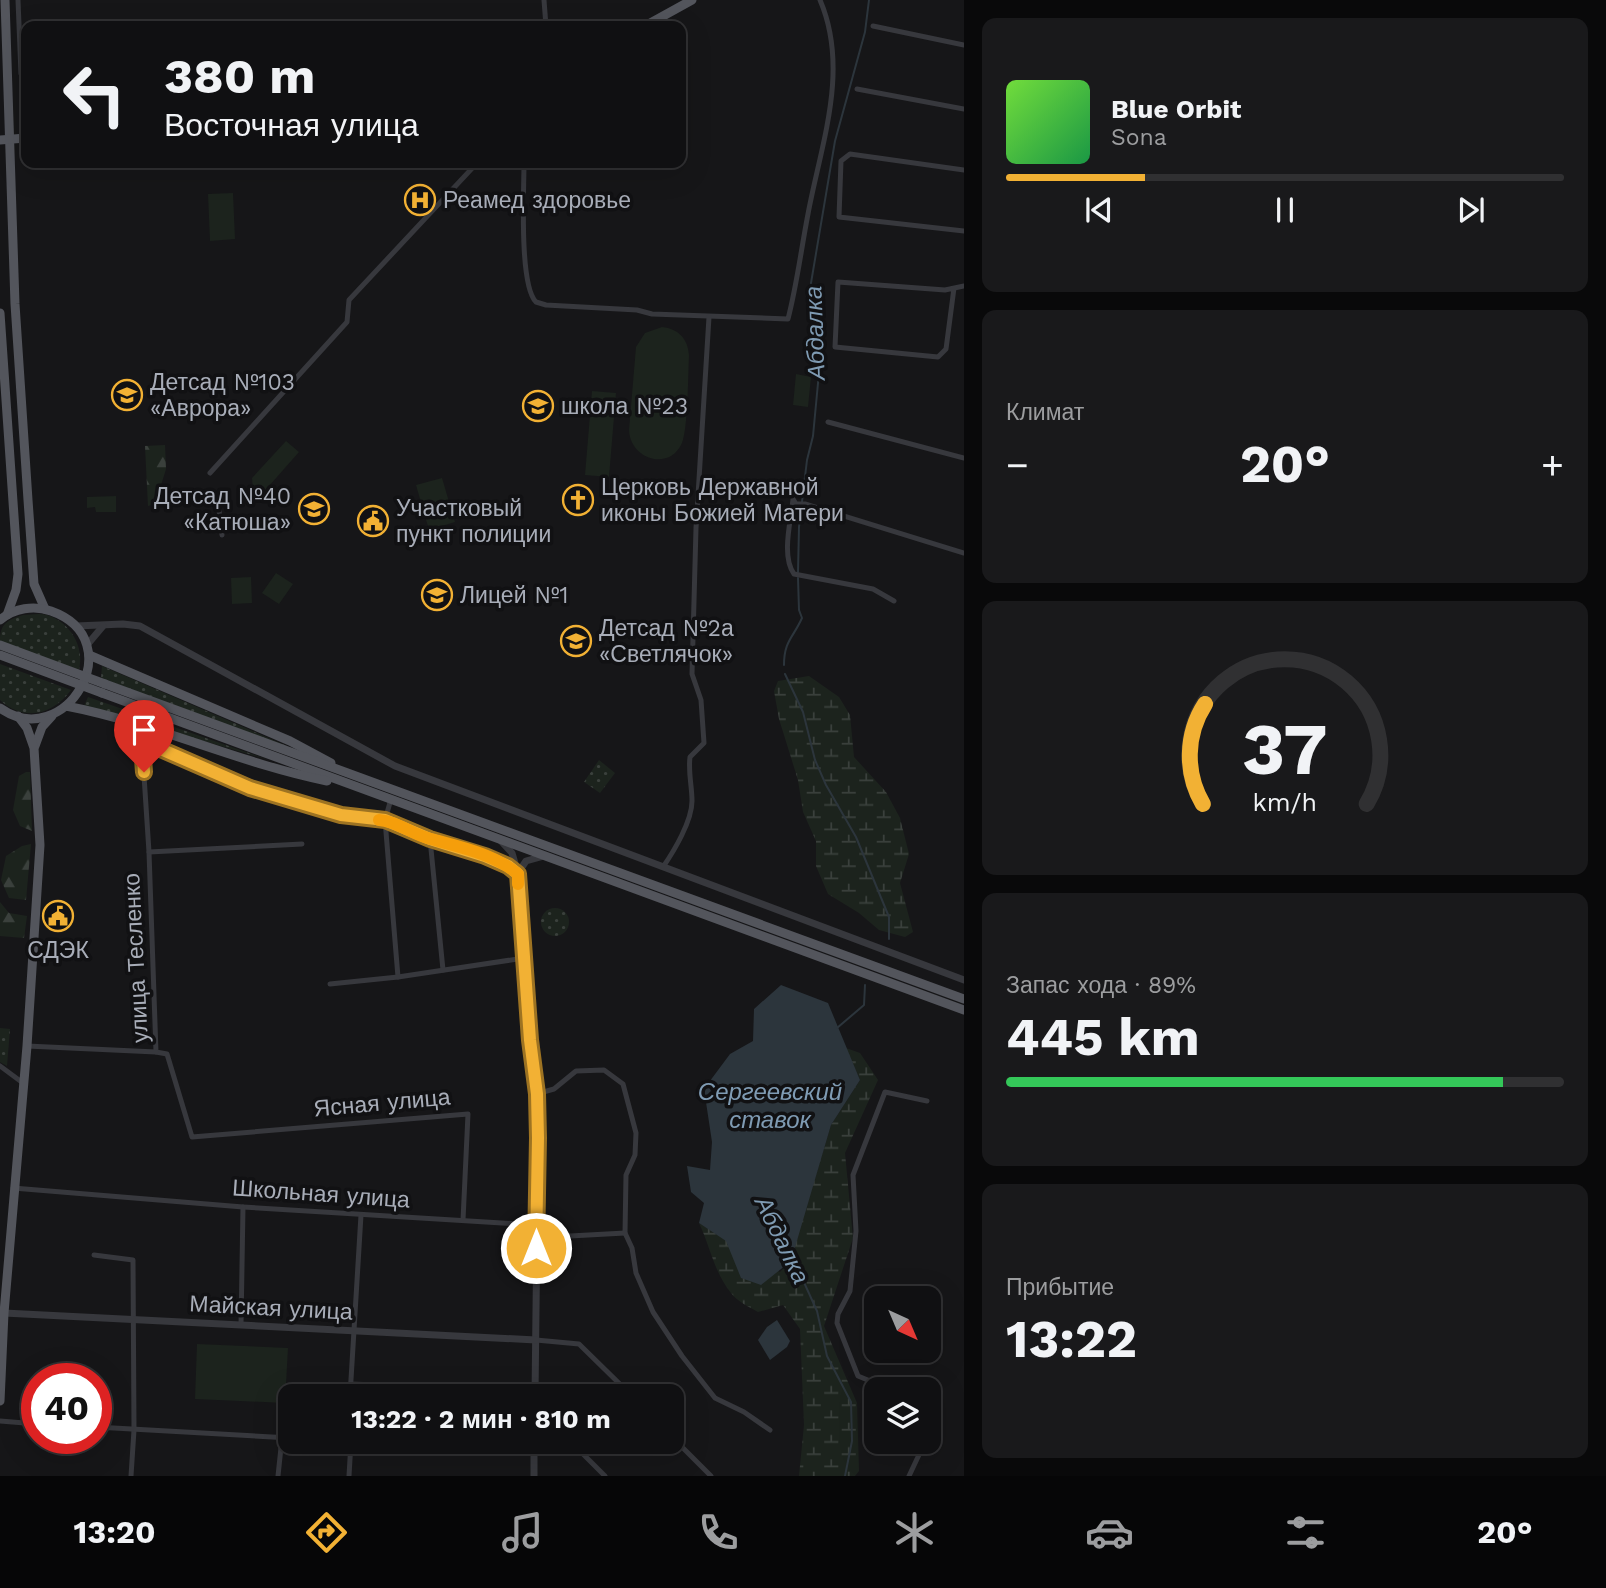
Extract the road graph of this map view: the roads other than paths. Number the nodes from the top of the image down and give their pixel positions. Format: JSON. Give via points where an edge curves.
{"nodes":[{"id":1,"x":5,"y":0,"type":"edge"},
{"id":2,"x":18,"y":0,"type":"edge"},
{"id":3,"x":544,"y":0,"type":"edge"},
{"id":4,"x":692,"y":0,"type":"edge"},
{"id":5,"x":820,"y":0,"type":"edge"},
{"id":6,"x":546,"y":21,"type":"edge"},
{"id":7,"x":654,"y":21,"type":"edge"},
{"id":8,"x":873,"y":26,"type":"dead end"},
{"id":9,"x":964,"y":45,"type":"edge"},
{"id":10,"x":21,"y":74,"type":"dead end"},
{"id":11,"x":857,"y":89,"type":"dead end"},
{"id":12,"x":964,"y":108,"type":"edge"},
{"id":13,"x":5,"y":140,"type":"edge"},
{"id":14,"x":472,"y":168,"type":"edge"},
{"id":15,"x":524,"y":168,"type":"edge"},
{"id":16,"x":964,"y":170,"type":"edge"},
{"id":17,"x":964,"y":231,"type":"edge"},
{"id":18,"x":964,"y":286,"type":"edge"},
{"id":19,"x":954,"y":288,"type":"junction"},
{"id":20,"x":0,"y":313,"type":"edge"},
{"id":21,"x":709,"y":317,"type":"junction"},
{"id":22,"x":828,"y":422,"type":"dead end"},
{"id":23,"x":964,"y":458,"type":"edge"},
{"id":24,"x":210,"y":473,"type":"dead end"},
{"id":25,"x":219,"y":510,"type":"dead end"},
{"id":26,"x":222,"y":535,"type":"dead end"},
{"id":27,"x":964,"y":553,"type":"edge"},
{"id":28,"x":894,"y":601,"type":"dead end"},
{"id":29,"x":45,"y":609,"type":"junction"},
{"id":30,"x":2,"y":617,"type":"edge"},
{"id":31,"x":76,"y":626,"type":"junction"},
{"id":32,"x":103,"y":626,"type":"junction"},
{"id":33,"x":0,"y":645,"type":"edge"},
{"id":34,"x":88,"y":650,"type":"junction"},
{"id":35,"x":0,"y":655,"type":"edge"},
{"id":36,"x":104,"y":688,"type":"junction"},
{"id":37,"x":66,"y":706,"type":"junction"},
{"id":38,"x":1,"y":712,"type":"edge"},
{"id":39,"x":54,"y":714,"type":"junction"},
{"id":40,"x":18,"y":716,"type":"junction"},
{"id":41,"x":137,"y":723,"type":"junction"},
{"id":42,"x":142,"y":745,"type":"junction"},
{"id":43,"x":34,"y":748,"type":"junction"},
{"id":44,"x":367,"y":782,"type":"junction"},
{"id":45,"x":352,"y":785,"type":"junction"},
{"id":46,"x":391,"y":799,"type":"junction"},
{"id":47,"x":385,"y":820,"type":"junction"},
{"id":48,"x":497,"y":838,"type":"junction"},
{"id":49,"x":430,"y":839,"type":"junction"},
{"id":50,"x":302,"y":844,"type":"dead end"},
{"id":51,"x":149,"y":852,"type":"junction"},
{"id":52,"x":546,"y":856,"type":"junction"},
{"id":53,"x":663,"y":867,"type":"junction"},
{"id":54,"x":518,"y":874,"type":"junction"},
{"id":55,"x":524,"y":958,"type":"junction"},
{"id":56,"x":443,"y":970,"type":"junction"},
{"id":57,"x":398,"y":978,"type":"junction"},
{"id":58,"x":964,"y":980,"type":"edge"},
{"id":59,"x":330,"y":984,"type":"dead end"},
{"id":60,"x":964,"y":999,"type":"edge"},
{"id":61,"x":964,"y":1010,"type":"edge"},
{"id":62,"x":27,"y":1046,"type":"junction"},
{"id":63,"x":156,"y":1052,"type":"junction"},
{"id":64,"x":0,"y":1066,"type":"edge"},
{"id":65,"x":24,"y":1084,"type":"junction"},
{"id":66,"x":537,"y":1094,"type":"junction"},
{"id":67,"x":927,"y":1101,"type":"dead end"},
{"id":68,"x":192,"y":1137,"type":"joint"},
{"id":69,"x":13,"y":1188,"type":"junction"},
{"id":70,"x":243,"y":1207,"type":"junction"},
{"id":71,"x":361,"y":1215,"type":"junction"},
{"id":72,"x":463,"y":1220,"type":"junction"},
{"id":73,"x":536,"y":1225,"type":"junction"},
{"id":74,"x":625,"y":1233,"type":"junction"},
{"id":75,"x":94,"y":1255,"type":"dead end"},
{"id":76,"x":4,"y":1313,"type":"junction"},
{"id":77,"x":133,"y":1320,"type":"junction"},
{"id":78,"x":241,"y":1325,"type":"junction"},
{"id":79,"x":354,"y":1331,"type":"junction"},
{"id":80,"x":537,"y":1340,"type":"junction"},
{"id":81,"x":864,"y":1378,"type":"edge"},
{"id":82,"x":350,"y":1384,"type":"edge"},
{"id":83,"x":535,"y":1384,"type":"edge"},
{"id":84,"x":620,"y":1384,"type":"edge"},
{"id":85,"x":0,"y":1401,"type":"edge"},
{"id":86,"x":0,"y":1421,"type":"edge"},
{"id":87,"x":21,"y":1423,"type":"edge"},
{"id":88,"x":112,"y":1428,"type":"edge"},
{"id":89,"x":134,"y":1430,"type":"junction"},
{"id":90,"x":770,"y":1430,"type":"dead end"},
{"id":91,"x":278,"y":1438,"type":"edge"},
{"id":92,"x":684,"y":1449,"type":"edge"},
{"id":93,"x":280,"y":1454,"type":"edge"},
{"id":94,"x":350,"y":1454,"type":"edge"},
{"id":95,"x":534,"y":1454,"type":"edge"},
{"id":96,"x":583,"y":1454,"type":"edge"},
{"id":97,"x":919,"y":1454,"type":"edge"},
{"id":98,"x":131,"y":1476,"type":"edge"},
{"id":99,"x":278,"y":1476,"type":"edge"},
{"id":100,"x":349,"y":1476,"type":"edge"},
{"id":101,"x":534,"y":1476,"type":"edge"},
{"id":102,"x":605,"y":1476,"type":"edge"},
{"id":103,"x":711,"y":1476,"type":"edge"},
{"id":104,"x":909,"y":1476,"type":"edge"}],
"edges":[{"from":1,"to":13,"type":"main road"},
{"from":2,"to":10,"type":"street"},
{"from":3,"to":6,"type":"street"},
{"from":4,"to":7,"type":"main road"},
{"from":5,"to":21,"type":"street","via":[[834,71],[832,100],[788,319]]},
{"from":8,"to":9,"type":"street"},
{"from":11,"to":12,"type":"street"},
{"from":13,"to":29,"type":"main road","via":[[34,584]]},
{"from":14,"to":24,"type":"street","via":[[349,300],[347,321]]},
{"from":15,"to":21,"type":"street","via":[[524,243],[529,293],[536,302]]},
{"from":16,"to":17,"type":"street","via":[[850,154],[841,161],[839,218]]},
{"from":18,"to":19,"type":"street"},
{"from":19,"to":19,"type":"street","via":[[946,349],[938,357],[835,347],[838,282]]},
{"from":20,"to":30,"type":"main road","via":[[18,574],[16,590]]},
{"from":21,"to":53,"type":"street","via":[[692,674],[701,699],[704,743],[690,757],[692,803],[678,843]]},
{"from":22,"to":23,"type":"street"},
{"from":25,"to":26,"type":"street"},
{"from":27,"to":28,"type":"street","via":[[793,499],[788,546],[791,571],[873,589]]},
{"from":29,"to":30,"type":"main road"},
{"from":29,"to":31,"type":"main road"},
{"from":31,"to":32,"type":"street"},
{"from":31,"to":34,"type":"main road"},
{"from":32,"to":34,"type":"street"},
{"from":32,"to":53,"type":"street","via":[[140,626],[395,766]]},
{"from":33,"to":36,"type":"main road","bridge":true},
{"from":34,"to":37,"type":"main road","via":[[85,681]]},
{"from":34,"to":44,"type":"main road","via":[[290,741]]},
{"from":35,"to":36,"type":"main road","bridge":true},
{"from":36,"to":44,"type":"main road"},
{"from":36,"to":45,"type":"main road"},
{"from":37,"to":39,"type":"main road"},
{"from":37,"to":41,"type":"main road"},
{"from":38,"to":40,"type":"main road"},
{"from":39,"to":40,"type":"main road"},
{"from":39,"to":43,"type":"main road","via":[[42,727]]},
{"from":40,"to":43,"type":"main road"},
{"from":41,"to":42,"type":"street","name":"улица Тесленко","via":[[135,736]]},
{"from":41,"to":45,"type":"main road","via":[[276,769]]},
{"from":42,"to":47,"type":"street","via":[[250,788],[341,815]]},
{"from":42,"to":51,"type":"street","name":"улица Тесленко"},
{"from":43,"to":62,"type":"main road","via":[[40,845]]},
{"from":44,"to":60,"type":"main road"},
{"from":45,"to":46,"type":"main road"},
{"from":46,"to":47,"type":"street"},
{"from":46,"to":48,"type":"main road"},
{"from":47,"to":49,"type":"street"},
{"from":47,"to":57,"type":"street"},
{"from":48,"to":52,"type":"main road"},
{"from":48,"to":54,"type":"street","via":[[512,853]]},
{"from":49,"to":54,"type":"street","via":[[485,856]]},
{"from":49,"to":56,"type":"street"},
{"from":50,"to":51,"type":"street","name":"улица Тесленко"},
{"from":51,"to":63,"type":"street","name":"улица Тесленко"},
{"from":52,"to":54,"type":"street","via":[[526,861]]},
{"from":52,"to":61,"type":"main road"},
{"from":53,"to":58,"type":"street"},
{"from":54,"to":55,"type":"street"},
{"from":55,"to":56,"type":"street"},
{"from":55,"to":66,"type":"street"},
{"from":56,"to":57,"type":"street"},
{"from":57,"to":59,"type":"street"},
{"from":62,"to":63,"type":"street"},
{"from":62,"to":65,"type":"main road"},
{"from":63,"to":68,"type":"street","name":"улица Тесленко","via":[[167,1054]]},
{"from":64,"to":65,"type":"street"},
{"from":65,"to":69,"type":"main road"},
{"from":66,"to":73,"type":"street"},
{"from":66,"to":74,"type":"street","via":[[576,1071],[604,1070],[622,1084],[636,1138],[626,1175]]},
{"from":67,"to":81,"type":"street","via":[[885,1092],[853,1175],[856,1231],[850,1291],[837,1323],[858,1376]]},
{"from":68,"to":72,"type":"street","name":"Ясная улица","via":[[468,1114]]},
{"from":69,"to":70,"type":"street","name":"Школьная улица"},
{"from":69,"to":76,"type":"main road"},
{"from":70,"to":71,"type":"street","name":"Школьная улица"},
{"from":70,"to":78,"type":"street"},
{"from":71,"to":72,"type":"street","name":"Школьная улица"},
{"from":71,"to":79,"type":"street"},
{"from":72,"to":73,"type":"street","name":"Школьная улица"},
{"from":73,"to":74,"type":"street","name":"Школьная улица","via":[[570,1236]]},
{"from":73,"to":80,"type":"street"},
{"from":74,"to":90,"type":"street","via":[[653,1312],[682,1356],[715,1398]]},
{"from":75,"to":77,"type":"street","via":[[133,1260]]},
{"from":76,"to":77,"type":"street","name":"Майская улица"},
{"from":76,"to":85,"type":"main road"},
{"from":77,"to":78,"type":"street","name":"Майская улица"},
{"from":77,"to":89,"type":"street"},
{"from":78,"to":79,"type":"street","name":"Майская улица"},
{"from":79,"to":80,"type":"street","name":"Майская улица"},
{"from":79,"to":82,"type":"street"},
{"from":80,"to":83,"type":"street"},
{"from":80,"to":84,"type":"street","via":[[579,1343]]},
{"from":86,"to":87,"type":"street"},
{"from":88,"to":89,"type":"street"},
{"from":89,"to":91,"type":"street"},
{"from":89,"to":98,"type":"street"},
{"from":92,"to":103,"type":"street"},
{"from":93,"to":99,"type":"street"},
{"from":94,"to":100,"type":"street"},
{"from":95,"to":101,"type":"street"},
{"from":96,"to":102,"type":"street"},
{"from":97,"to":104,"type":"street"}]}
